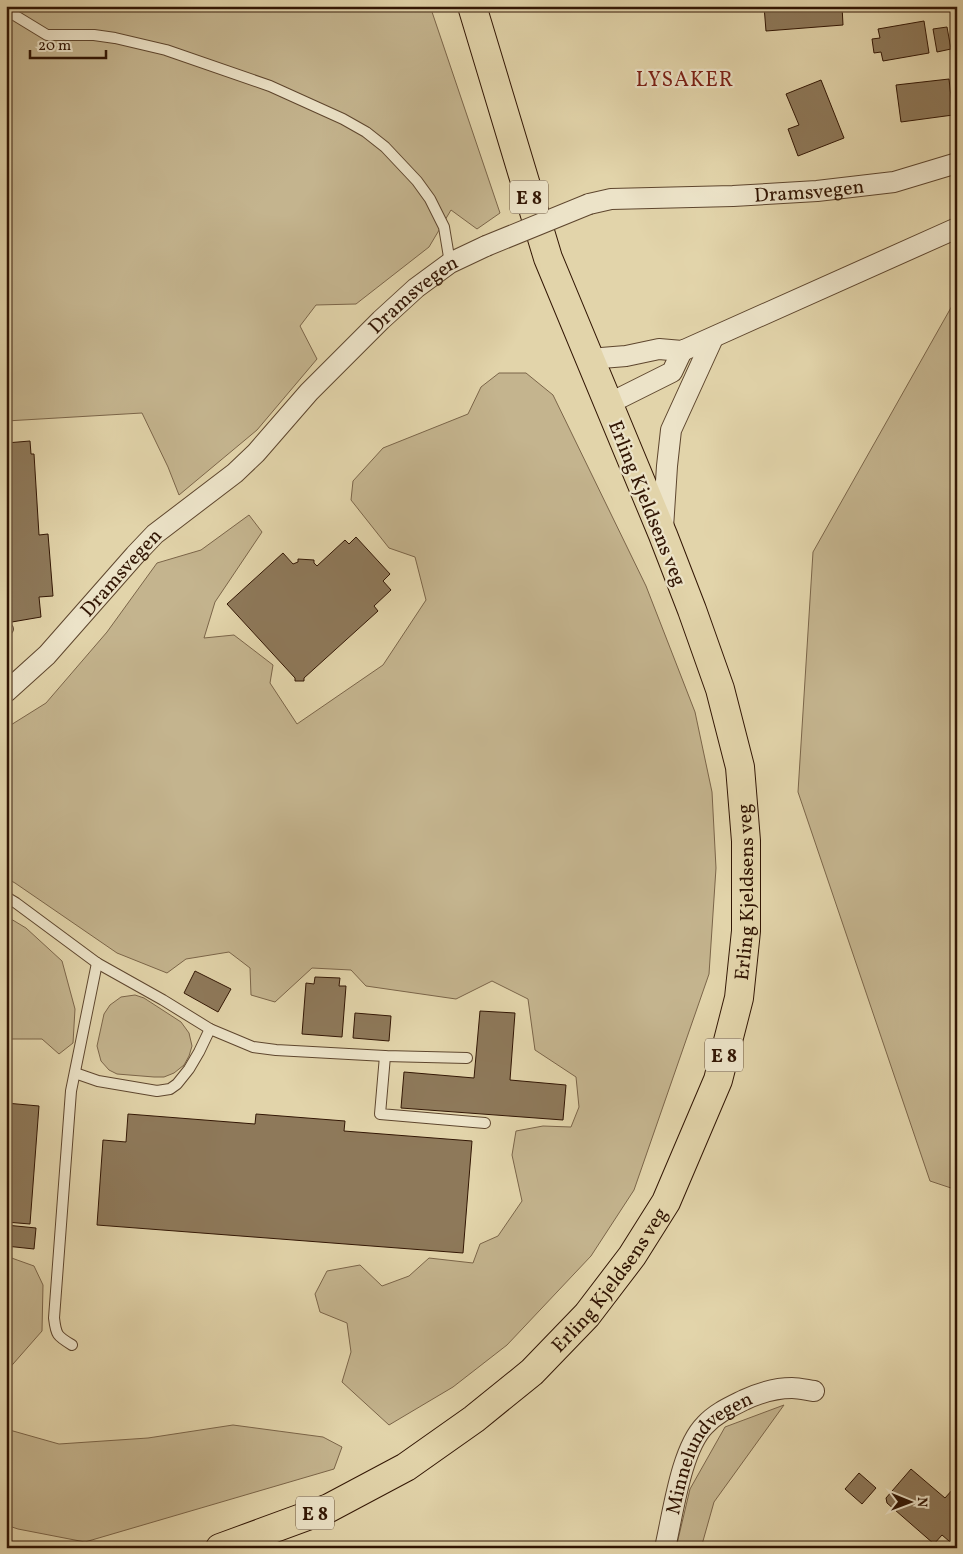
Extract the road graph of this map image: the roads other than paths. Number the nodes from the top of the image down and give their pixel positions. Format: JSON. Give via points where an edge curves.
{"nodes":[{"id":1,"x":472,"y":6,"type":"edge"},
{"id":2,"x":6,"y":10,"type":"edge"},
{"id":3,"x":957,"y":163,"type":"edge"},
{"id":4,"x":957,"y":228,"type":"edge"},
{"id":5,"x":450,"y":263,"type":"junction"},
{"id":6,"x":713,"y":338,"type":"junction"},
{"id":7,"x":682,"y":352,"type":"junction"},
{"id":8,"x":589,"y":358,"type":"junction"},
{"id":9,"x":608,"y":404,"type":"junction"},
{"id":10,"x":663,"y":535,"type":"junction"},
{"id":11,"x":6,"y":692,"type":"edge"},
{"id":12,"x":6,"y":898,"type":"edge"},
{"id":13,"x":97,"y":963,"type":"junction"},
{"id":14,"x":210,"y":1029,"type":"junction"},
{"id":15,"x":385,"y":1056,"type":"junction"},
{"id":16,"x":467,"y":1058,"type":"dead end"},
{"id":17,"x":75,"y":1073,"type":"junction"},
{"id":18,"x":485,"y":1123,"type":"dead end"},
{"id":19,"x":72,"y":1345,"type":"dead end"},
{"id":20,"x":814,"y":1391,"type":"dead end"},
{"id":21,"x":220,"y":1548,"type":"edge"},
{"id":22,"x":665,"y":1548,"type":"edge"}],
"edges":[{"from":1,"to":8,"type":"highway","name":"Erling Kjeldsens veg","number":"E 8","via":[[548,258]]},
{"from":2,"to":5,"type":"lane","via":[[48,35],[94,35],[166,50],[270,86],[344,119],[385,146],[430,199],[444,227]]},
{"from":3,"to":5,"type":"street","name":"Dramsvegen","bridge":true,"via":[[894,182],[817,191],[611,199],[589,204]]},
{"from":4,"to":6,"type":"street"},
{"from":5,"to":11,"type":"street","name":"Dramsvegen","via":[[416,288],[367,333],[235,473],[148,541],[47,655]]},
{"from":6,"to":7,"type":"street"},
{"from":6,"to":10,"type":"street","via":[[671,430]]},
{"from":7,"to":8,"type":"street","via":[[660,348],[626,356]]},
{"from":7,"to":9,"type":"street","via":[[672,372]]},
{"from":8,"to":9,"type":"highway","name":"Erling Kjeldsens veg","number":"E 8"},
{"from":9,"to":10,"type":"highway","name":"Erling Kjeldsens veg","number":"E 8"},
{"from":10,"to":21,"type":"highway","name":"Erling Kjeldsens veg","number":"E 8","via":[[720,689],[740,767],[746,841],[746,931],[738,998],[718,1080],[666,1202],[632,1256],[588,1315],[532,1372],[474,1420],[406,1467],[329,1508]]},
{"from":12,"to":13,"type":"lane"},
{"from":13,"to":14,"type":"lane"},
{"from":13,"to":17,"type":"lane"},
{"from":14,"to":15,"type":"lane","via":[[253,1047]]},
{"from":14,"to":17,"type":"lane","via":[[189,1069],[170,1089],[157,1091],[98,1081]]},
{"from":15,"to":16,"type":"lane"},
{"from":15,"to":18,"type":"lane","via":[[380,1114]]},
{"from":17,"to":19,"type":"lane","via":[[54,1318],[56,1332]]},
{"from":20,"to":22,"type":"street","name":"Minnelundvegen","via":[[792,1388],[762,1392],[729,1407],[704,1426],[684,1463]]}]}
